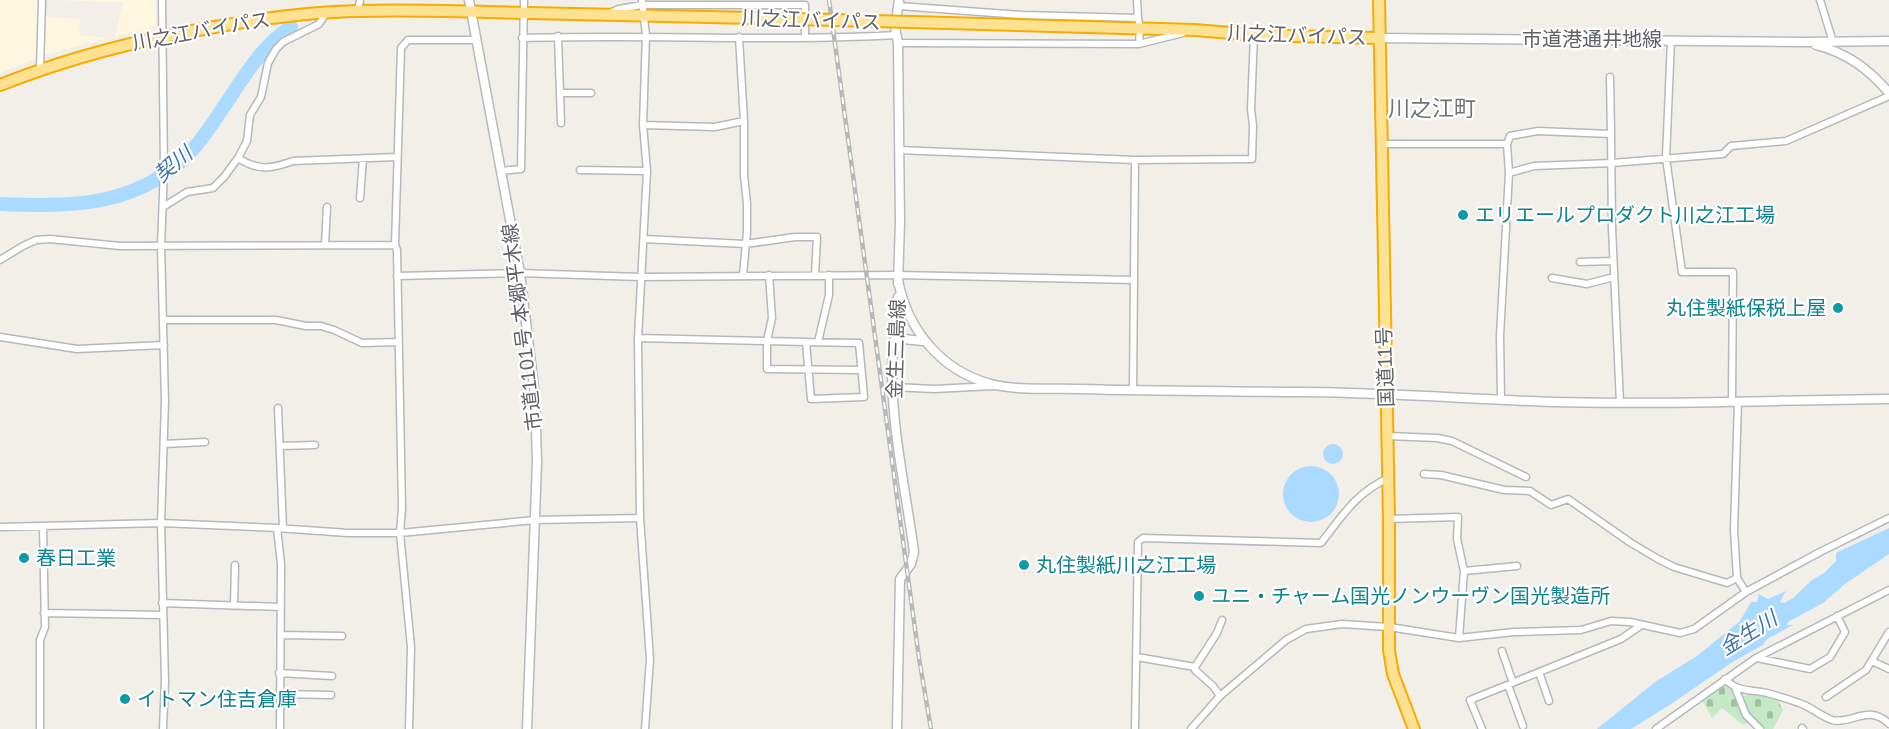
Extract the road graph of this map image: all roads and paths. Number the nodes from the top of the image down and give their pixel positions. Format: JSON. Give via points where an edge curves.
{"nodes":[{"id":1,"x":42,"y":0,"type":"edge"},
{"id":2,"x":162,"y":0,"type":"edge"},
{"id":3,"x":469,"y":0,"type":"edge"},
{"id":4,"x":524,"y":0,"type":"edge"},
{"id":5,"x":1137,"y":0,"type":"edge"},
{"id":6,"x":1379,"y":0,"type":"edge"},
{"id":7,"x":1820,"y":0,"type":"edge"},
{"id":8,"x":767,"y":3,"type":"edge"},
{"id":9,"x":899,"y":3,"type":"edge"},
{"id":10,"x":359,"y":5,"type":"edge"},
{"id":11,"x":642,"y":7,"type":"edge"},
{"id":12,"x":472,"y":12,"type":"junction"},
{"id":13,"x":326,"y":13,"type":"junction"},
{"id":14,"x":523,"y":13,"type":"junction"},
{"id":15,"x":1139,"y":23,"type":"junction"},
{"id":16,"x":1195,"y":30,"type":"junction"},
{"id":17,"x":646,"y":35,"type":"junction"},
{"id":18,"x":1254,"y":35,"type":"junction"},
{"id":19,"x":558,"y":36,"type":"junction"},
{"id":20,"x":161,"y":37,"type":"junction"},
{"id":21,"x":739,"y":37,"type":"junction"},
{"id":22,"x":522,"y":38,"type":"junction"},
{"id":23,"x":805,"y":38,"type":"junction"},
{"id":24,"x":1379,"y":38,"type":"junction"},
{"id":25,"x":897,"y":39,"type":"junction"},
{"id":26,"x":477,"y":40,"type":"junction"},
{"id":27,"x":1671,"y":40,"type":"junction"},
{"id":28,"x":1889,"y":41,"type":"edge"},
{"id":29,"x":1806,"y":42,"type":"junction"},
{"id":30,"x":1833,"y":42,"type":"junction"},
{"id":31,"x":1138,"y":44,"type":"junction"},
{"id":32,"x":40,"y":69,"type":"junction"},
{"id":33,"x":1610,"y":77,"type":"dead end"},
{"id":34,"x":0,"y":85,"type":"edge"},
{"id":35,"x":561,"y":93,"type":"junction"},
{"id":36,"x":591,"y":93,"type":"dead end"},
{"id":37,"x":1889,"y":94,"type":"edge"},
{"id":38,"x":744,"y":121,"type":"junction"},
{"id":39,"x":561,"y":123,"type":"dead end"},
{"id":40,"x":643,"y":125,"type":"junction"},
{"id":41,"x":1611,"y":134,"type":"junction"},
{"id":42,"x":1382,"y":144,"type":"junction"},
{"id":43,"x":1507,"y":144,"type":"junction"},
{"id":44,"x":899,"y":150,"type":"junction"},
{"id":45,"x":396,"y":157,"type":"junction"},
{"id":46,"x":238,"y":158,"type":"junction"},
{"id":47,"x":363,"y":158,"type":"junction"},
{"id":48,"x":1666,"y":158,"type":"junction"},
{"id":49,"x":1135,"y":160,"type":"junction"},
{"id":50,"x":1612,"y":163,"type":"junction"},
{"id":51,"x":580,"y":170,"type":"dead end"},
{"id":52,"x":501,"y":171,"type":"junction"},
{"id":53,"x":647,"y":171,"type":"junction"},
{"id":54,"x":1509,"y":173,"type":"junction"},
{"id":55,"x":360,"y":198,"type":"dead end"},
{"id":56,"x":163,"y":207,"type":"junction"},
{"id":57,"x":327,"y":207,"type":"dead end"},
{"id":58,"x":644,"y":239,"type":"junction"},
{"id":59,"x":745,"y":244,"type":"junction"},
{"id":60,"x":394,"y":245,"type":"junction"},
{"id":61,"x":161,"y":246,"type":"junction"},
{"id":62,"x":325,"y":246,"type":"junction"},
{"id":63,"x":0,"y":260,"type":"edge"},
{"id":64,"x":1613,"y":261,"type":"junction"},
{"id":65,"x":1580,"y":262,"type":"dead end"},
{"id":66,"x":520,"y":273,"type":"junction"},
{"id":67,"x":829,"y":274,"type":"junction"},
{"id":68,"x":743,"y":275,"type":"junction"},
{"id":69,"x":769,"y":275,"type":"junction"},
{"id":70,"x":815,"y":275,"type":"junction"},
{"id":71,"x":397,"y":276,"type":"junction"},
{"id":72,"x":640,"y":277,"type":"junction"},
{"id":73,"x":1614,"y":277,"type":"junction"},
{"id":74,"x":898,"y":278,"type":"junction"},
{"id":75,"x":1552,"y":278,"type":"dead end"},
{"id":76,"x":1134,"y":280,"type":"junction"},
{"id":77,"x":163,"y":320,"type":"junction"},
{"id":78,"x":915,"y":328,"type":"junction"},
{"id":79,"x":896,"y":333,"type":"junction"},
{"id":80,"x":0,"y":337,"type":"edge"},
{"id":81,"x":638,"y":338,"type":"junction"},
{"id":82,"x":767,"y":340,"type":"junction"},
{"id":83,"x":923,"y":341,"type":"junction"},
{"id":84,"x":398,"y":342,"type":"junction"},
{"id":85,"x":806,"y":342,"type":"junction"},
{"id":86,"x":818,"y":342,"type":"junction"},
{"id":87,"x":164,"y":345,"type":"junction"},
{"id":88,"x":894,"y":355,"type":"junction"},
{"id":89,"x":809,"y":369,"type":"junction"},
{"id":90,"x":861,"y":370,"type":"junction"},
{"id":91,"x":1006,"y":386,"type":"junction"},
{"id":92,"x":893,"y":387,"type":"junction"},
{"id":93,"x":1133,"y":391,"type":"junction"},
{"id":94,"x":1386,"y":394,"type":"junction"},
{"id":95,"x":1501,"y":398,"type":"junction"},
{"id":96,"x":1889,"y":399,"type":"edge"},
{"id":97,"x":1735,"y":401,"type":"junction"},
{"id":98,"x":1620,"y":403,"type":"junction"},
{"id":99,"x":278,"y":408,"type":"dead end"},
{"id":100,"x":1387,"y":436,"type":"junction"},
{"id":101,"x":205,"y":442,"type":"dead end"},
{"id":102,"x":164,"y":444,"type":"junction"},
{"id":103,"x":315,"y":445,"type":"dead end"},
{"id":104,"x":280,"y":446,"type":"junction"},
{"id":105,"x":1424,"y":474,"type":"dead end"},
{"id":106,"x":1526,"y":477,"type":"dead end"},
{"id":107,"x":1388,"y":478,"type":"junction"},
{"id":108,"x":640,"y":518,"type":"junction"},
{"id":109,"x":1889,"y":518,"type":"edge"},
{"id":110,"x":1389,"y":519,"type":"junction"},
{"id":111,"x":535,"y":520,"type":"junction"},
{"id":112,"x":161,"y":523,"type":"junction"},
{"id":113,"x":43,"y":526,"type":"junction"},
{"id":114,"x":0,"y":527,"type":"edge"},
{"id":115,"x":280,"y":528,"type":"junction"},
{"id":116,"x":400,"y":532,"type":"junction"},
{"id":117,"x":235,"y":566,"type":"dead end"},
{"id":118,"x":1517,"y":566,"type":"dead end"},
{"id":119,"x":1464,"y":571,"type":"junction"},
{"id":120,"x":1737,"y":578,"type":"junction"},
{"id":121,"x":1746,"y":592,"type":"junction"},
{"id":122,"x":1888,"y":592,"type":"edge"},
{"id":123,"x":162,"y":603,"type":"junction"},
{"id":124,"x":234,"y":606,"type":"junction"},
{"id":125,"x":281,"y":607,"type":"junction"},
{"id":126,"x":44,"y":613,"type":"junction"},
{"id":127,"x":163,"y":615,"type":"junction"},
{"id":128,"x":1837,"y":616,"type":"junction"},
{"id":129,"x":1222,"y":620,"type":"dead end"},
{"id":130,"x":1640,"y":626,"type":"junction"},
{"id":131,"x":1389,"y":627,"type":"junction"},
{"id":132,"x":1889,"y":632,"type":"edge"},
{"id":133,"x":281,"y":635,"type":"junction"},
{"id":134,"x":342,"y":636,"type":"dead end"},
{"id":135,"x":1459,"y":638,"type":"junction"},
{"id":136,"x":1502,"y":651,"type":"dead end"},
{"id":137,"x":1137,"y":657,"type":"junction"},
{"id":138,"x":1756,"y":658,"type":"junction"},
{"id":139,"x":1872,"y":660,"type":"junction"},
{"id":140,"x":1195,"y":667,"type":"junction"},
{"id":141,"x":1889,"y":669,"type":"edge"},
{"id":142,"x":1539,"y":672,"type":"junction"},
{"id":143,"x":279,"y":673,"type":"junction"},
{"id":144,"x":332,"y":676,"type":"dead end"},
{"id":145,"x":1725,"y":680,"type":"junction"},
{"id":146,"x":1511,"y":684,"type":"junction"},
{"id":147,"x":1735,"y":688,"type":"junction"},
{"id":148,"x":280,"y":694,"type":"junction"},
{"id":149,"x":331,"y":695,"type":"dead end"},
{"id":150,"x":1220,"y":696,"type":"junction"},
{"id":151,"x":1826,"y":697,"type":"dead end"},
{"id":152,"x":1549,"y":701,"type":"dead end"},
{"id":153,"x":1889,"y":724,"type":"edge"},
{"id":154,"x":1523,"y":726,"type":"dead end"},
{"id":155,"x":40,"y":729,"type":"edge"},
{"id":156,"x":163,"y":729,"type":"edge"},
{"id":157,"x":280,"y":729,"type":"edge"},
{"id":158,"x":409,"y":729,"type":"edge"},
{"id":159,"x":527,"y":729,"type":"edge"},
{"id":160,"x":645,"y":729,"type":"edge"},
{"id":161,"x":897,"y":729,"type":"edge"},
{"id":162,"x":1135,"y":729,"type":"edge"},
{"id":163,"x":1191,"y":729,"type":"edge"},
{"id":164,"x":1414,"y":729,"type":"edge"},
{"id":165,"x":1482,"y":729,"type":"edge"},
{"id":166,"x":1656,"y":729,"type":"edge"},
{"id":167,"x":1760,"y":729,"type":"edge"}],
"edges":[{"from":1,"to":32,"type":"street"},
{"from":2,"to":20,"type":"street"},
{"from":3,"to":12,"type":"street","name":"市道1101号 本郷平木線"},
{"from":4,"to":14,"type":"street"},
{"from":5,"to":15,"type":"street"},
{"from":6,"to":24,"type":"highway","name":"国道11号"},
{"from":7,"to":30,"type":"street"},
{"from":8,"to":11,"type":"street"},
{"from":8,"to":23,"type":"street","via":[[805,5]]},
{"from":9,"to":15,"type":"street"},
{"from":9,"to":25,"type":"street","name":"金生三島線"},
{"from":10,"to":12,"type":"highway","name":"川之江バイパス"},
{"from":10,"to":13,"type":"highway","name":"川之江バイパス"},
{"from":11,"to":14,"type":"highway","name":"川之江バイパス","via":[[607,15]]},
{"from":11,"to":15,"type":"highway","name":"川之江バイパス","bridge":true,"via":[[797,19]]},
{"from":11,"to":17,"type":"street"},
{"from":12,"to":14,"type":"highway","name":"川之江バイパス"},
{"from":12,"to":26,"type":"street","name":"市道1101号 本郷平木線"},
{"from":13,"to":20,"type":"highway","name":"川之江バイパス","via":[[262,19]]},
{"from":13,"to":46,"type":"street","via":[[319,24],[276,49]]},
{"from":14,"to":22,"type":"street"},
{"from":15,"to":16,"type":"highway","name":"川之江バイパス"},
{"from":15,"to":31,"type":"street"},
{"from":16,"to":18,"type":"highway","name":"川之江バイパス"},
{"from":16,"to":31,"type":"street"},
{"from":17,"to":19,"type":"street"},
{"from":17,"to":21,"type":"street"},
{"from":17,"to":40,"type":"street"},
{"from":18,"to":24,"type":"highway","name":"川之江バイパス"},
{"from":18,"to":49,"type":"street","via":[[1252,159]]},
{"from":19,"to":22,"type":"street"},
{"from":19,"to":35,"type":"street"},
{"from":20,"to":32,"type":"highway","name":"川之江バイパス","via":[[96,51]]},
{"from":20,"to":56,"type":"street"},
{"from":21,"to":23,"type":"street"},
{"from":21,"to":38,"type":"street"},
{"from":22,"to":52,"type":"street","via":[[521,169]]},
{"from":23,"to":25,"type":"street"},
{"from":24,"to":27,"type":"street","name":"市道港通井地線"},
{"from":24,"to":42,"type":"highway","name":"国道11号"},
{"from":25,"to":31,"type":"street"},
{"from":25,"to":44,"type":"street","name":"金生三島線"},
{"from":26,"to":45,"type":"street","via":[[408,40],[401,48]]},
{"from":26,"to":52,"type":"street","name":"市道1101号 本郷平木線"},
{"from":27,"to":29,"type":"street","name":"市道港通井地線"},
{"from":27,"to":48,"type":"street"},
{"from":28,"to":30,"type":"street","name":"市道港通井地線"},
{"from":29,"to":30,"type":"street","name":"市道港通井地線"},
{"from":29,"to":37,"type":"street","name":"市道港通井地線","via":[[1855,60]]},
{"from":32,"to":34,"type":"highway","name":"川之江バイパス"},
{"from":33,"to":41,"type":"street"},
{"from":35,"to":36,"type":"street"},
{"from":35,"to":39,"type":"street"},
{"from":37,"to":48,"type":"street","via":[[1786,141],[1731,146],[1722,154]]},
{"from":38,"to":40,"type":"street","via":[[715,127]]},
{"from":38,"to":59,"type":"street"},
{"from":40,"to":53,"type":"street"},
{"from":41,"to":43,"type":"street","via":[[1526,132],[1510,136]]},
{"from":41,"to":50,"type":"street"},
{"from":42,"to":43,"type":"street"},
{"from":42,"to":94,"type":"highway","name":"国道11号"},
{"from":43,"to":54,"type":"street"},
{"from":44,"to":49,"type":"street"},
{"from":44,"to":74,"type":"street","name":"金生三島線"},
{"from":45,"to":47,"type":"street"},
{"from":45,"to":60,"type":"street"},
{"from":46,"to":47,"type":"street","via":[[253,167]]},
{"from":46,"to":56,"type":"street","via":[[213,188],[187,192]]},
{"from":47,"to":55,"type":"street"},
{"from":48,"to":50,"type":"street"},
{"from":48,"to":97,"type":"street","via":[[1682,272],[1733,272]]},
{"from":49,"to":76,"type":"street"},
{"from":50,"to":54,"type":"street","via":[[1534,166]]},
{"from":50,"to":64,"type":"street"},
{"from":51,"to":53,"type":"street"},
{"from":52,"to":66,"type":"street","name":"市道1101号 本郷平木線"},
{"from":53,"to":58,"type":"street"},
{"from":54,"to":95,"type":"street","via":[[1500,336]]},
{"from":56,"to":61,"type":"street"},
{"from":57,"to":62,"type":"street"},
{"from":58,"to":59,"type":"street"},
{"from":58,"to":72,"type":"street"},
{"from":59,"to":68,"type":"street"},
{"from":59,"to":70,"type":"street","via":[[817,237]]},
{"from":60,"to":62,"type":"street"},
{"from":60,"to":71,"type":"street"},
{"from":61,"to":62,"type":"street"},
{"from":61,"to":63,"type":"street","via":[[36,240]]},
{"from":61,"to":77,"type":"street"},
{"from":64,"to":65,"type":"street"},
{"from":64,"to":73,"type":"street"},
{"from":66,"to":71,"type":"street"},
{"from":66,"to":72,"type":"street"},
{"from":66,"to":111,"type":"street","name":"市道1101号 本郷平木線","via":[[535,396]]},
{"from":67,"to":70,"type":"street"},
{"from":67,"to":74,"type":"street"},
{"from":67,"to":86,"type":"street","via":[[829,295]]},
{"from":68,"to":69,"type":"street"},
{"from":68,"to":72,"type":"street"},
{"from":69,"to":70,"type":"street"},
{"from":69,"to":82,"type":"street","via":[[772,318]]},
{"from":71,"to":84,"type":"street"},
{"from":72,"to":81,"type":"street"},
{"from":73,"to":75,"type":"street","via":[[1587,284]]},
{"from":73,"to":98,"type":"street"},
{"from":74,"to":76,"type":"street"},
{"from":74,"to":78,"type":"street","via":[[902,301]]},
{"from":74,"to":79,"type":"street","name":"金生三島線"},
{"from":76,"to":93,"type":"street"},
{"from":77,"to":84,"type":"street","via":[[268,319],[321,326],[362,343]]},
{"from":77,"to":87,"type":"street"},
{"from":78,"to":79,"type":"street","via":[[902,327]]},
{"from":78,"to":83,"type":"street"},
{"from":79,"to":88,"type":"street","name":"金生三島線"},
{"from":80,"to":87,"type":"street","via":[[77,349]]},
{"from":81,"to":82,"type":"street"},
{"from":81,"to":108,"type":"street"},
{"from":82,"to":85,"type":"street"},
{"from":82,"to":89,"type":"street","via":[[767,369]]},
{"from":83,"to":88,"type":"street","via":[[903,339]]},
{"from":83,"to":91,"type":"street","via":[[959,370]]},
{"from":84,"to":116,"type":"street"},
{"from":85,"to":86,"type":"street"},
{"from":85,"to":89,"type":"street"},
{"from":86,"to":90,"type":"street","via":[[859,343]]},
{"from":87,"to":102,"type":"street"},
{"from":88,"to":92,"type":"street","name":"金生三島線"},
{"from":89,"to":90,"type":"street"},
{"from":89,"to":90,"type":"street","via":[[811,399],[864,397]]},
{"from":91,"to":92,"type":"street"},
{"from":91,"to":93,"type":"street"},
{"from":92,"to":161,"type":"street","name":"金生三島線","via":[[914,552],[900,579]]},
{"from":93,"to":94,"type":"street"},
{"from":94,"to":95,"type":"street"},
{"from":94,"to":100,"type":"highway","name":"国道11号"},
{"from":95,"to":98,"type":"street"},
{"from":96,"to":97,"type":"street"},
{"from":97,"to":98,"type":"street"},
{"from":97,"to":120,"type":"street"},
{"from":99,"to":104,"type":"street"},
{"from":100,"to":106,"type":"street","via":[[1452,441]]},
{"from":100,"to":107,"type":"highway","name":"国道11号"},
{"from":101,"to":102,"type":"street"},
{"from":102,"to":112,"type":"street"},
{"from":103,"to":104,"type":"street"},
{"from":104,"to":115,"type":"street"},
{"from":105,"to":120,"type":"street","via":[[1504,490],[1530,491],[1551,505],[1568,499],[1631,543],[1674,567],[1727,583]]},
{"from":107,"to":110,"type":"highway","name":"国道11号"},
{"from":107,"to":137,"type":"street","via":[[1359,496],[1321,543],[1143,538],[1138,542]]},
{"from":108,"to":111,"type":"street"},
{"from":108,"to":160,"type":"street","via":[[650,659]]},
{"from":109,"to":121,"type":"street"},
{"from":110,"to":119,"type":"street","via":[[1458,517],[1457,539]]},
{"from":110,"to":131,"type":"highway","name":"国道11号"},
{"from":111,"to":116,"type":"street"},
{"from":111,"to":159,"type":"street","name":"市道1101号 本郷平木線"},
{"from":112,"to":113,"type":"street"},
{"from":112,"to":115,"type":"street"},
{"from":112,"to":123,"type":"street"},
{"from":113,"to":114,"type":"street"},
{"from":113,"to":126,"type":"street"},
{"from":115,"to":116,"type":"street"},
{"from":115,"to":125,"type":"street"},
{"from":116,"to":158,"type":"street","via":[[411,647]]},
{"from":117,"to":124,"type":"street"},
{"from":118,"to":119,"type":"street"},
{"from":119,"to":135,"type":"street"},
{"from":120,"to":121,"type":"street"},
{"from":121,"to":130,"type":"street","via":[[1688,631]]},
{"from":122,"to":128,"type":"street"},
{"from":123,"to":124,"type":"street"},
{"from":123,"to":127,"type":"street"},
{"from":124,"to":125,"type":"street"},
{"from":125,"to":133,"type":"street"},
{"from":126,"to":127,"type":"street"},
{"from":126,"to":155,"type":"street","via":[[45,627],[40,640]]},
{"from":127,"to":156,"type":"street"},
{"from":128,"to":138,"type":"street"},
{"from":128,"to":138,"type":"street","via":[[1845,632],[1830,657],[1810,669]]},
{"from":129,"to":140,"type":"street"},
{"from":130,"to":135,"type":"street","via":[[1611,621],[1581,630]]},
{"from":130,"to":142,"type":"street","via":[[1621,639]]},
{"from":131,"to":135,"type":"street"},
{"from":131,"to":150,"type":"street","via":[[1342,624],[1300,632]]},
{"from":131,"to":164,"type":"highway","name":"国道11号","via":[[1393,674]]},
{"from":132,"to":139,"type":"street"},
{"from":133,"to":134,"type":"street"},
{"from":133,"to":143,"type":"street"},
{"from":136,"to":146,"type":"street"},
{"from":137,"to":140,"type":"street"},
{"from":137,"to":162,"type":"street"},
{"from":138,"to":145,"type":"street"},
{"from":139,"to":141,"type":"street"},
{"from":139,"to":151,"type":"street","via":[[1866,670]]},
{"from":140,"to":150,"type":"street"},
{"from":142,"to":146,"type":"street"},
{"from":142,"to":152,"type":"street"},
{"from":143,"to":144,"type":"street"},
{"from":143,"to":148,"type":"street"},
{"from":145,"to":147,"type":"street"},
{"from":145,"to":166,"type":"street"},
{"from":146,"to":154,"type":"street"},
{"from":146,"to":165,"type":"street","via":[[1470,700]]},
{"from":147,"to":153,"type":"street","via":[[1765,692],[1831,719],[1876,715]]},
{"from":147,"to":167,"type":"street","via":[[1746,714]]},
{"from":148,"to":149,"type":"street"},
{"from":148,"to":157,"type":"street"},
{"from":150,"to":163,"type":"street"}]}
